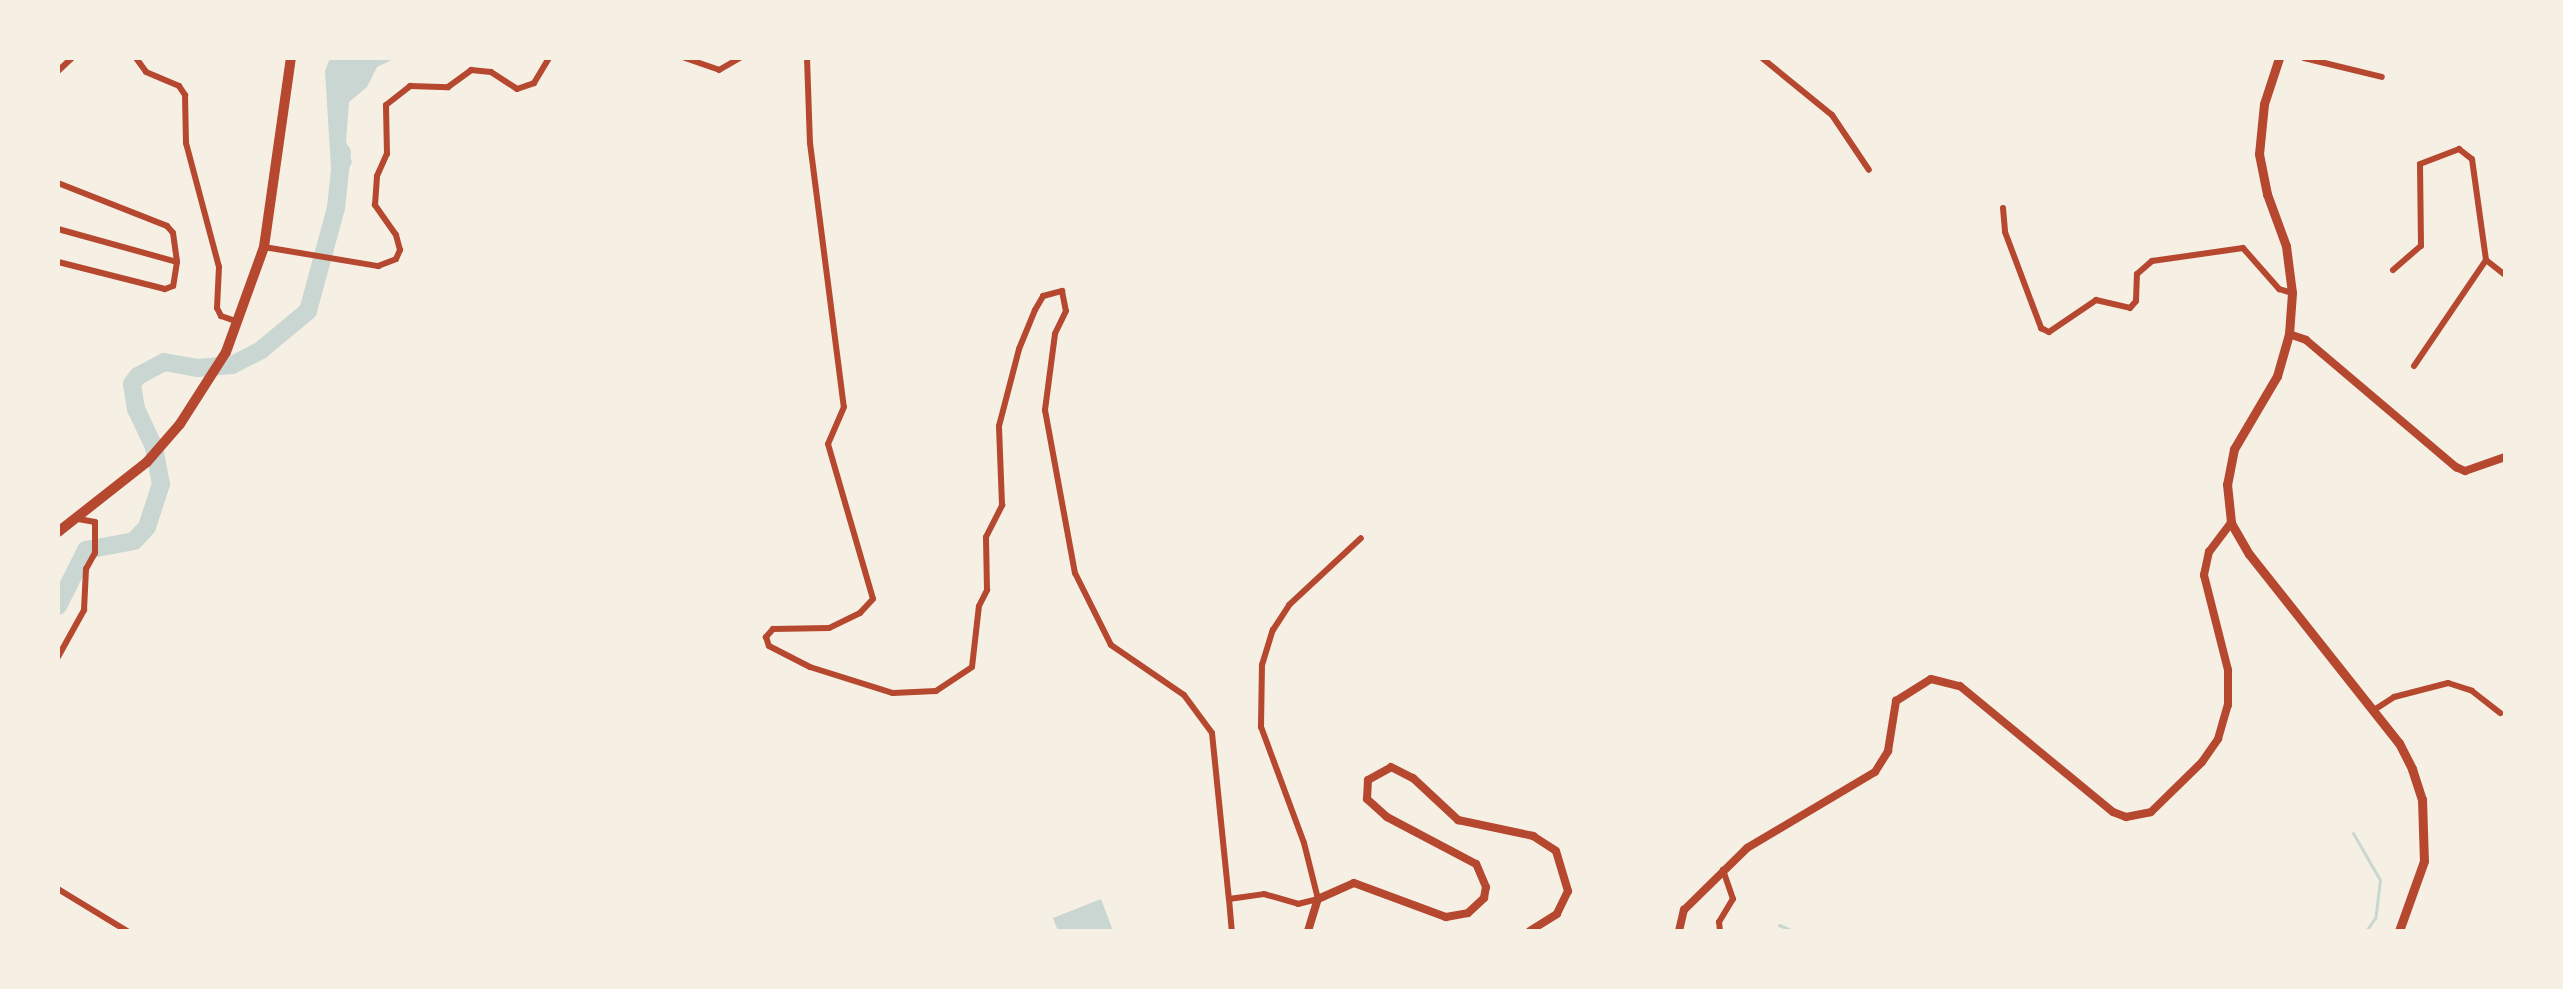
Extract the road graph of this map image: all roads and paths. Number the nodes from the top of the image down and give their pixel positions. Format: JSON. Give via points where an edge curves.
{"nodes":[{"id":1,"x":72,"y":58,"type":"edge"},
{"id":2,"x":136,"y":58,"type":"edge"},
{"id":3,"x":291,"y":58,"type":"edge"},
{"id":4,"x":549,"y":58,"type":"edge"},
{"id":5,"x":685,"y":58,"type":"edge"},
{"id":6,"x":740,"y":58,"type":"edge"},
{"id":7,"x":807,"y":58,"type":"edge"},
{"id":8,"x":1762,"y":58,"type":"edge"},
{"id":9,"x":2279,"y":58,"type":"edge"},
{"id":10,"x":2304,"y":58,"type":"edge"},
{"id":11,"x":58,"y":71,"type":"edge"},
{"id":12,"x":2382,"y":77,"type":"dead end"},
{"id":13,"x":1869,"y":170,"type":"dead end"},
{"id":14,"x":58,"y":183,"type":"edge"},
{"id":15,"x":2003,"y":208,"type":"dead end"},
{"id":16,"x":58,"y":229,"type":"edge"},
{"id":17,"x":264,"y":247,"type":"junction"},
{"id":18,"x":2486,"y":260,"type":"junction"},
{"id":19,"x":58,"y":262,"type":"edge"},
{"id":20,"x":177,"y":262,"type":"junction"},
{"id":21,"x":2393,"y":270,"type":"dead end"},
{"id":22,"x":2505,"y":275,"type":"edge"},
{"id":23,"x":2292,"y":293,"type":"junction"},
{"id":24,"x":238,"y":322,"type":"junction"},
{"id":25,"x":2289,"y":334,"type":"junction"},
{"id":26,"x":2414,"y":366,"type":"dead end"},
{"id":27,"x":2505,"y":457,"type":"edge"},
{"id":28,"x":78,"y":519,"type":"junction"},
{"id":29,"x":2231,"y":523,"type":"junction"},
{"id":30,"x":58,"y":532,"type":"edge"},
{"id":31,"x":1361,"y":538,"type":"dead end"},
{"id":32,"x":58,"y":657,"type":"edge"},
{"id":33,"x":2374,"y":710,"type":"junction"},
{"id":34,"x":2500,"y":713,"type":"dead end"},
{"id":35,"x":1723,"y":870,"type":"junction"},
{"id":36,"x":58,"y":889,"type":"edge"},
{"id":37,"x":1229,"y":899,"type":"junction"},
{"id":38,"x":1318,"y":899,"type":"junction"},
{"id":39,"x":127,"y":931,"type":"edge"},
{"id":40,"x":1232,"y":931,"type":"edge"},
{"id":41,"x":1308,"y":931,"type":"edge"},
{"id":42,"x":1530,"y":931,"type":"edge"},
{"id":43,"x":1679,"y":931,"type":"edge"},
{"id":44,"x":1720,"y":931,"type":"edge"},
{"id":45,"x":2399,"y":931,"type":"edge"}],
"edges":[{"from":1,"to":11,"type":"street"},
{"from":2,"to":24,"type":"street","via":[[146,72],[179,86],[185,95],[186,143],[219,267],[217,308],[221,316]]},
{"from":3,"to":17,"type":"main road"},
{"from":4,"to":17,"type":"street","via":[[534,83],[517,89],[491,72],[471,70],[448,87],[436,90],[420,84],[396,93],[384,114],[387,154],[377,176],[375,205],[400,250],[386,264]]},
{"from":5,"to":6,"type":"street","via":[[719,70]]},
{"from":7,"to":37,"type":"street","via":[[810,143],[844,407],[828,444],[873,599],[860,613],[829,628],[781,627],[766,640],[810,667],[893,693],[936,691],[972,667],[979,606],[987,590],[986,537],[1002,505],[999,426],[1035,310],[1051,290],[1062,291],[1066,311],[1052,346],[1045,410],[1065,498],[1070,553],[1111,645],[1184,695],[1212,733]]},
{"from":8,"to":13,"type":"street","via":[[1832,115]]},
{"from":9,"to":23,"type":"main road","via":[[2264,104],[2259,154],[2286,246]]},
{"from":10,"to":12,"type":"street"},
{"from":14,"to":20,"type":"street","via":[[167,226]]},
{"from":15,"to":23,"type":"street","via":[[2005,232],[2041,328],[2049,332],[2096,300],[2130,308],[2136,301],[2137,274],[2152,261],[2243,248],[2279,289]]},
{"from":16,"to":20,"type":"street"},
{"from":17,"to":24,"type":"main road"},
{"from":18,"to":21,"type":"street","via":[[2472,159],[2459,149],[2420,164],[2421,246]]},
{"from":18,"to":22,"type":"street"},
{"from":18,"to":26,"type":"street"},
{"from":19,"to":20,"type":"street","via":[[165,289],[173,286]]},
{"from":23,"to":25,"type":"main road"},
{"from":24,"to":28,"type":"main road","via":[[202,392],[160,447]]},
{"from":25,"to":27,"type":"street","via":[[2306,340],[2456,467],[2465,471]]},
{"from":25,"to":29,"type":"main road","via":[[2277,376],[2234,449],[2227,484]]},
{"from":28,"to":30,"type":"main road"},
{"from":28,"to":32,"type":"street","via":[[95,522],[95,553],[86,569],[84,610]]},
{"from":29,"to":33,"type":"main road","via":[[2249,554]]},
{"from":29,"to":35,"type":"street","via":[[2209,552],[2204,575],[2228,670],[2228,705],[2218,739],[2202,762],[2151,812],[2126,817],[2113,812],[1960,686],[1931,679],[1896,701],[1888,751],[1875,772],[1771,831]]},
{"from":31,"to":38,"type":"street","via":[[1313,580],[1273,630],[1258,695],[1261,727]]},
{"from":33,"to":34,"type":"street","via":[[2417,688],[2448,683],[2492,703]]},
{"from":33,"to":45,"type":"main road","via":[[2412,769],[2425,827],[2424,861]]},
{"from":35,"to":43,"type":"street","via":[[1684,910]]},
{"from":35,"to":44,"type":"street","via":[[1733,899],[1719,922]]},
{"from":36,"to":39,"type":"street"},
{"from":37,"to":38,"type":"street","via":[[1264,894],[1298,904]]},
{"from":37,"to":40,"type":"street"},
{"from":38,"to":41,"type":"street"},
{"from":38,"to":42,"type":"street","via":[[1339,886],[1371,885],[1446,917],[1468,913],[1484,898],[1486,887],[1476,864],[1387,817],[1367,799],[1368,780],[1391,767],[1413,778],[1440,809],[1458,820],[1533,836],[1556,851],[1568,891],[1557,914]]}]}
